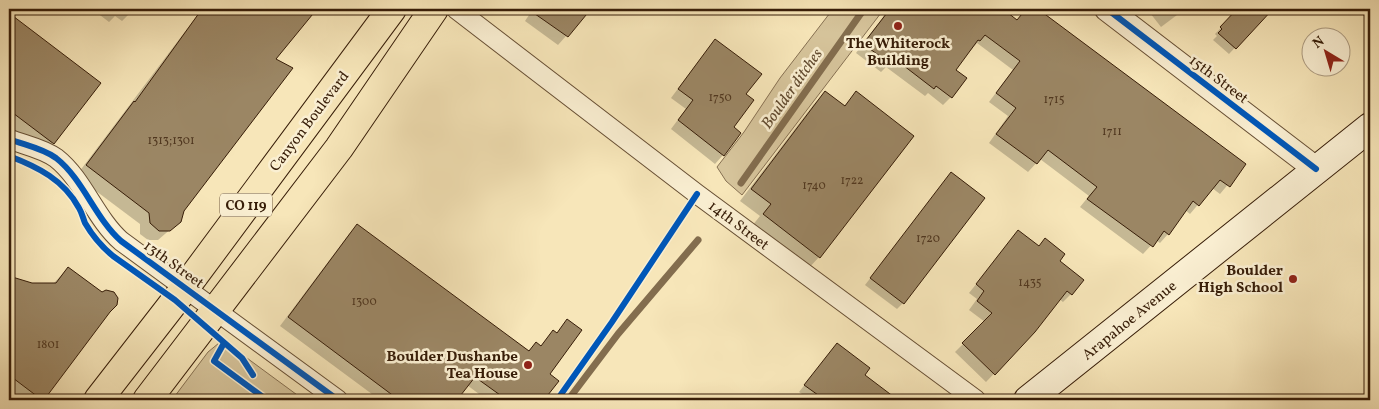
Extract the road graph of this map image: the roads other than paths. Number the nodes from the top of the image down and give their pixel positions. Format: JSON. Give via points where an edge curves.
{"nodes":[{"id":1,"x":392,"y":9,"type":"edge"},
{"id":2,"x":434,"y":9,"type":"edge"},
{"id":3,"x":456,"y":9,"type":"edge"},
{"id":4,"x":1107,"y":9,"type":"edge"},
{"id":5,"x":1370,"y":127,"type":"edge"},
{"id":6,"x":9,"y":139,"type":"edge"},
{"id":7,"x":1316,"y":169,"type":"junction"},
{"id":8,"x":185,"y":288,"type":"junction"},
{"id":9,"x":217,"y":310,"type":"junction"},
{"id":10,"x":98,"y":400,"type":"edge"},
{"id":11,"x":147,"y":400,"type":"edge"},
{"id":12,"x":338,"y":400,"type":"edge"},
{"id":13,"x":976,"y":400,"type":"edge"},
{"id":14,"x":1028,"y":400,"type":"edge"}],
"edges":[{"from":1,"to":8,"type":"main road","name":"Canyon Boulevard","number":"CO 119"},
{"from":2,"to":9,"type":"main road","number":"CO 119","via":[[339,148]]},
{"from":3,"to":13,"type":"street","name":"14th Street"},
{"from":4,"to":7,"type":"street","name":"15th Street"},
{"from":5,"to":7,"type":"main road","name":"Arapahoe Avenue"},
{"from":6,"to":8,"type":"street","name":"13th Street","via":[[46,152],[60,162],[114,234]]},
{"from":7,"to":14,"type":"main road","name":"Arapahoe Avenue"},
{"from":8,"to":9,"type":"street","name":"13th Street"},
{"from":8,"to":10,"type":"main road","name":"Canyon Boulevard","number":"CO 119"},
{"from":9,"to":11,"type":"main road","number":"CO 119"},
{"from":9,"to":12,"type":"street","name":"13th Street"}]}
